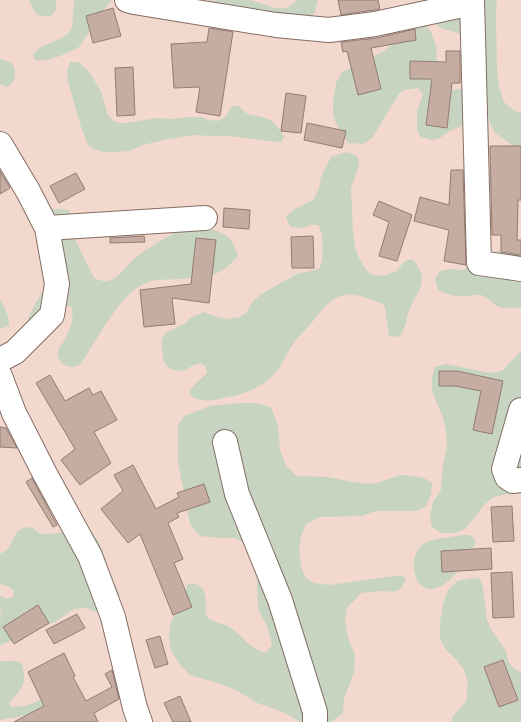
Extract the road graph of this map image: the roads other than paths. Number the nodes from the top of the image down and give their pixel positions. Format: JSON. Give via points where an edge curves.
{"nodes":[{"id":1,"x":127,"y":0,"type":"edge"},
{"id":2,"x":472,"y":1,"type":"edge"},
{"id":3,"x":0,"y":144,"type":"edge"},
{"id":4,"x":205,"y":218,"type":"dead end"},
{"id":5,"x":47,"y":228,"type":"junction"},
{"id":6,"x":521,"y":269,"type":"edge"},
{"id":7,"x":0,"y":360,"type":"edge"},
{"id":8,"x":0,"y":376,"type":"edge"},
{"id":9,"x":521,"y":410,"type":"edge"},
{"id":10,"x":225,"y":442,"type":"dead end"},
{"id":11,"x":521,"y":480,"type":"edge"},
{"id":12,"x":140,"y":722,"type":"edge"},
{"id":13,"x":316,"y":722,"type":"edge"}],
"edges":[{"from":1,"to":2,"type":"lane","via":[[276,25],[329,30],[375,24]]},
{"from":2,"to":6,"type":"lane","via":[[479,263]]},
{"from":3,"to":5,"type":"lane"},
{"from":4,"to":5,"type":"lane"},
{"from":5,"to":7,"type":"lane","via":[[57,284],[52,315],[15,352]]},
{"from":8,"to":12,"type":"lane","via":[[14,413],[90,556],[113,617]]},
{"from":9,"to":11,"type":"lane","via":[[504,469],[513,481]]},
{"from":10,"to":13,"type":"lane","via":[[237,494],[280,600]]}]}
